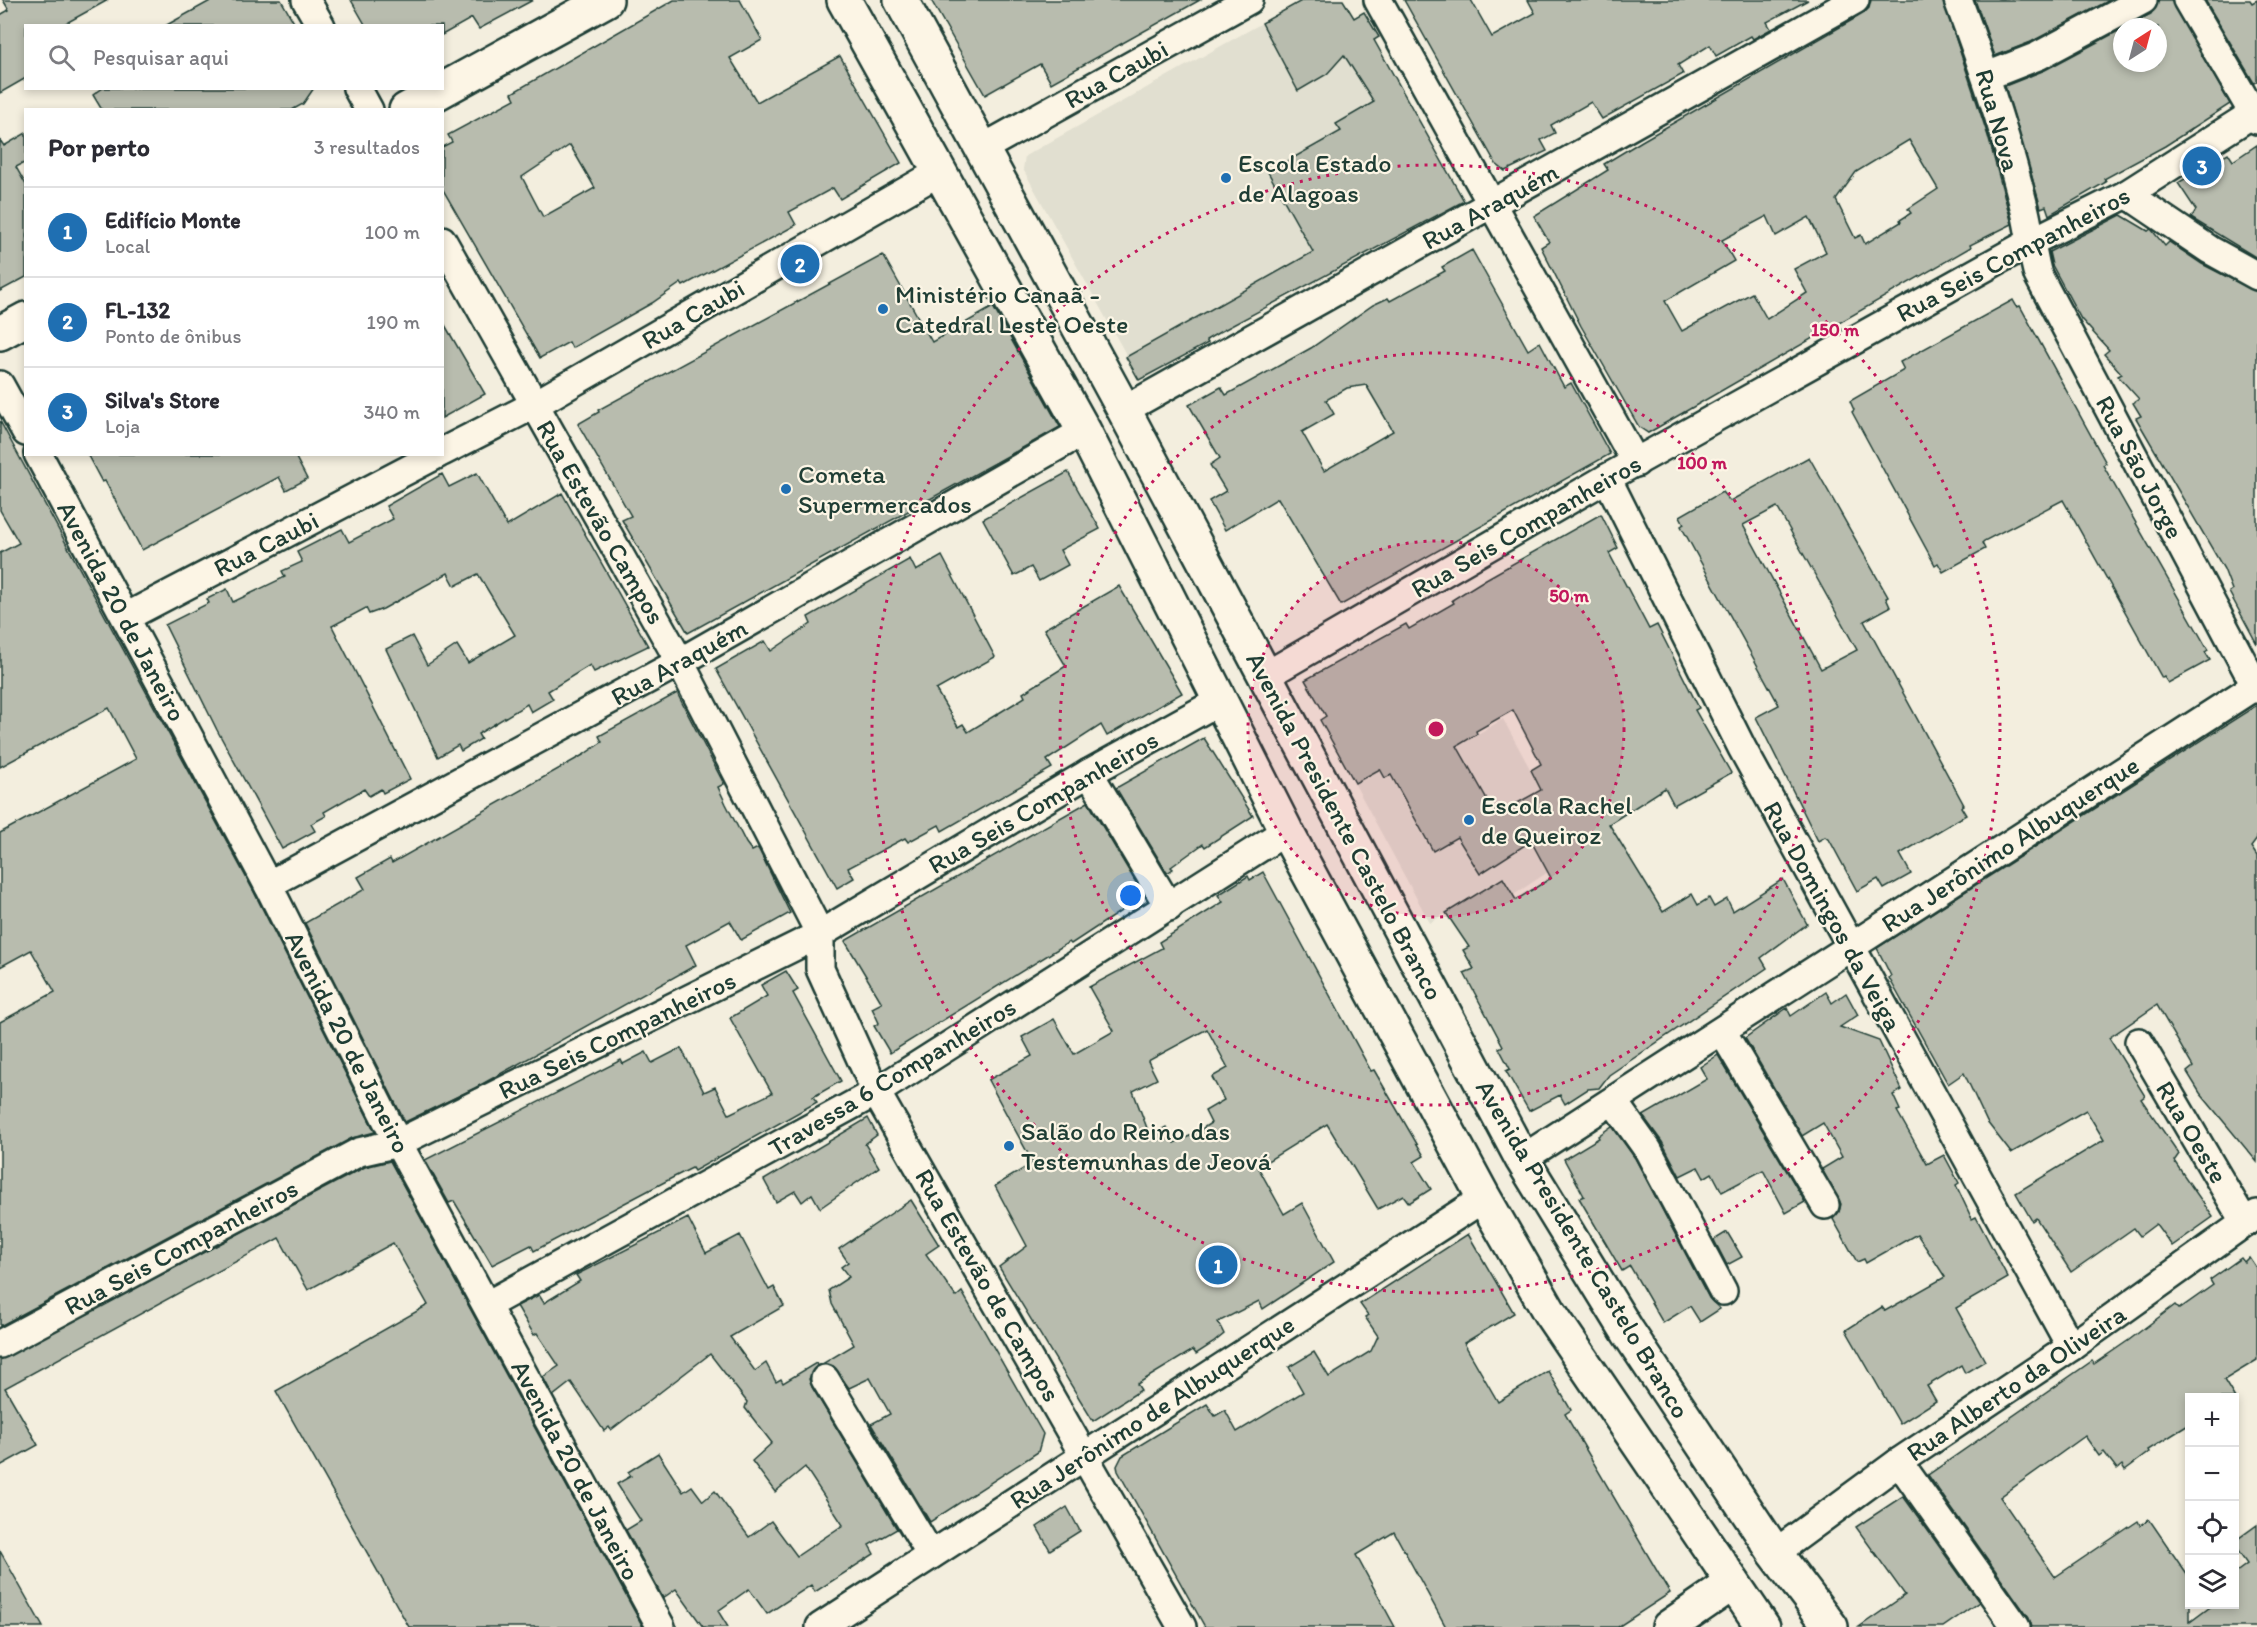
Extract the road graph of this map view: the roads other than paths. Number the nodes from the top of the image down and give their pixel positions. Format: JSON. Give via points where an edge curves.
{"nodes":[{"id":1,"x":306,"y":0,"type":"edge"},
{"id":2,"x":606,"y":0,"type":"edge"},
{"id":3,"x":844,"y":0,"type":"edge"},
{"id":4,"x":901,"y":0,"type":"edge"},
{"id":5,"x":1249,"y":0,"type":"edge"},
{"id":6,"x":1378,"y":0,"type":"edge"},
{"id":7,"x":1855,"y":0,"type":"edge"},
{"id":8,"x":1958,"y":0,"type":"edge"},
{"id":9,"x":2143,"y":0,"type":"edge"},
{"id":10,"x":2187,"y":0,"type":"edge"},
{"id":11,"x":320,"y":24,"type":"edge"},
{"id":12,"x":1987,"y":76,"type":"junction"},
{"id":13,"x":444,"y":89,"type":"edge"},
{"id":14,"x":358,"y":90,"type":"edge"},
{"id":15,"x":442,"y":90,"type":"edge"},
{"id":16,"x":368,"y":108,"type":"edge"},
{"id":17,"x":410,"y":108,"type":"edge"},
{"id":18,"x":2256,"y":115,"type":"edge"},
{"id":19,"x":983,"y":148,"type":"junction"},
{"id":20,"x":941,"y":171,"type":"junction"},
{"id":21,"x":2127,"y":194,"type":"junction"},
{"id":22,"x":1492,"y":206,"type":"junction"},
{"id":23,"x":2029,"y":243,"type":"junction"},
{"id":24,"x":444,"y":244,"type":"edge"},
{"id":25,"x":2257,"y":276,"type":"edge"},
{"id":26,"x":24,"y":320,"type":"edge"},
{"id":27,"x":0,"y":333,"type":"edge"},
{"id":28,"x":0,"y":385,"type":"edge"},
{"id":29,"x":534,"y":405,"type":"junction"},
{"id":30,"x":1124,"y":410,"type":"junction"},
{"id":31,"x":24,"y":428,"type":"edge"},
{"id":32,"x":1084,"y":430,"type":"junction"},
{"id":33,"x":444,"y":451,"type":"edge"},
{"id":34,"x":39,"y":456,"type":"edge"},
{"id":35,"x":434,"y":456,"type":"edge"},
{"id":36,"x":1636,"y":463,"type":"junction"},
{"id":37,"x":1607,"y":478,"type":"junction"},
{"id":38,"x":126,"y":617,"type":"junction"},
{"id":39,"x":680,"y":662,"type":"junction"},
{"id":40,"x":1265,"y":676,"type":"junction"},
{"id":41,"x":2256,"y":687,"type":"edge"},
{"id":42,"x":1221,"y":700,"type":"junction"},
{"id":43,"x":1089,"y":773,"type":"junction"},
{"id":44,"x":1286,"y":831,"type":"junction"},
{"id":45,"x":268,"y":885,"type":"junction"},
{"id":46,"x":1169,"y":907,"type":"junction"},
{"id":47,"x":820,"y":934,"type":"junction"},
{"id":48,"x":1851,"y":948,"type":"junction"},
{"id":49,"x":1722,"y":1031,"type":"junction"},
{"id":50,"x":2139,"y":1042,"type":"dead end"},
{"id":51,"x":876,"y":1092,"type":"junction"},
{"id":52,"x":1613,"y":1101,"type":"junction"},
{"id":53,"x":398,"y":1143,"type":"junction"},
{"id":54,"x":1522,"y":1159,"type":"junction"},
{"id":55,"x":1484,"y":1198,"type":"junction"},
{"id":56,"x":1825,"y":1205,"type":"dead end"},
{"id":57,"x":2251,"y":1218,"type":"edge"},
{"id":58,"x":1723,"y":1291,"type":"dead end"},
{"id":59,"x":487,"y":1305,"type":"junction"},
{"id":60,"x":0,"y":1344,"type":"edge"},
{"id":61,"x":2071,"y":1347,"type":"junction"},
{"id":62,"x":825,"y":1379,"type":"dead end"},
{"id":63,"x":1086,"y":1454,"type":"junction"},
{"id":64,"x":1899,"y":1462,"type":"junction"},
{"id":65,"x":1775,"y":1553,"type":"junction"},
{"id":66,"x":931,"y":1555,"type":"junction"},
{"id":67,"x":1733,"y":1583,"type":"junction"},
{"id":68,"x":661,"y":1627,"type":"edge"},
{"id":69,"x":820,"y":1627,"type":"edge"},
{"id":70,"x":1182,"y":1627,"type":"edge"},
{"id":71,"x":1669,"y":1627,"type":"edge"},
{"id":72,"x":1763,"y":1627,"type":"edge"},
{"id":73,"x":1831,"y":1627,"type":"edge"},
{"id":74,"x":2016,"y":1627,"type":"edge"}],
"edges":[{"from":1,"to":11,"type":"street"},
{"from":2,"to":13,"type":"main road"},
{"from":3,"to":20,"type":"main road","name":"Avenida Presidente Castelo Branco"},
{"from":4,"to":19,"type":"main road","name":"Avenida Presidente Castelo Branco"},
{"from":5,"to":19,"type":"street","name":"Rua Caubi"},
{"from":6,"to":22,"type":"street"},
{"from":7,"to":22,"type":"street","name":"Rua Araquém"},
{"from":8,"to":12,"type":"street","name":"Rua Nova"},
{"from":9,"to":12,"type":"street","via":[[2038,56]]},
{"from":10,"to":18,"type":"street"},
{"from":12,"to":23,"type":"street","name":"Rua Nova","via":[[2026,214]]},
{"from":14,"to":16,"type":"street"},
{"from":15,"to":17,"type":"main road"},
{"from":18,"to":21,"type":"street","name":"Rua Seis Companheiros"},
{"from":19,"to":30,"type":"main road","name":"Avenida Presidente Castelo Branco"},
{"from":20,"to":29,"type":"street","name":"Rua Caubi"},
{"from":20,"to":32,"type":"main road","name":"Avenida Presidente Castelo Branco"},
{"from":21,"to":23,"type":"street","name":"Rua Seis Companheiros"},
{"from":21,"to":25,"type":"street","via":[[2210,250]]},
{"from":22,"to":30,"type":"street","name":"Rua Araquém"},
{"from":22,"to":36,"type":"street"},
{"from":23,"to":36,"type":"street","name":"Rua Seis Companheiros"},
{"from":23,"to":41,"type":"street","name":"Rua São Jorge","via":[[2038,274]]},
{"from":24,"to":29,"type":"street","name":"Rua Estevão Campos"},
{"from":26,"to":27,"type":"main road"},
{"from":28,"to":31,"type":"street"},
{"from":29,"to":33,"type":"street","name":"Rua Caubi"},
{"from":29,"to":39,"type":"street","name":"Rua Estevão Campos"},
{"from":30,"to":40,"type":"main road","name":"Avenida Presidente Castelo Branco"},
{"from":32,"to":39,"type":"street","name":"Rua Araquém"},
{"from":32,"to":42,"type":"main road","name":"Avenida Presidente Castelo Branco"},
{"from":34,"to":38,"type":"street","name":"Avenida 20 de Janeiro"},
{"from":35,"to":38,"type":"street","name":"Rua Caubi"},
{"from":36,"to":37,"type":"street","name":"Rua Seis Companheiros"},
{"from":37,"to":40,"type":"street","name":"Rua Seis Companheiros"},
{"from":37,"to":48,"type":"street","name":"Rua Domingos da Veiga","via":[[1742,748]]},
{"from":38,"to":45,"type":"street","name":"Avenida 20 de Janeiro"},
{"from":39,"to":45,"type":"street","name":"Rua Araquém"},
{"from":39,"to":47,"type":"street","name":"Rua Estevão Campos"},
{"from":40,"to":54,"type":"main road","name":"Avenida Presidente Castelo Branco"},
{"from":41,"to":48,"type":"street","name":"Rua Jerônimo Albuquerque"},
{"from":42,"to":43,"type":"street","name":"Rua Seis Companheiros"},
{"from":42,"to":44,"type":"main road","name":"Avenida Presidente Castelo Branco"},
{"from":43,"to":46,"type":"street"},
{"from":43,"to":47,"type":"street","name":"Rua Seis Companheiros"},
{"from":44,"to":46,"type":"street","name":"Travessa 6 Companheiros"},
{"from":44,"to":55,"type":"main road","name":"Avenida Presidente Castelo Branco"},
{"from":45,"to":53,"type":"street","name":"Avenida 20 de Janeiro"},
{"from":46,"to":51,"type":"street","name":"Travessa 6 Companheiros"},
{"from":47,"to":51,"type":"street","name":"Rua Estevão de Campos","via":[[820,969]]},
{"from":47,"to":53,"type":"street","name":"Rua Seis Companheiros"},
{"from":48,"to":49,"type":"street","name":"Rua Jerônimo Albuquerque"},
{"from":48,"to":61,"type":"street","name":"Rua Domingos da Veiga"},
{"from":49,"to":52,"type":"street","name":"Rua Jerônimo Albuquerque"},
{"from":49,"to":56,"type":"street"},
{"from":50,"to":57,"type":"street","name":"Rua Oeste"},
{"from":51,"to":59,"type":"street","name":"Travessa 6 Companheiros"},
{"from":51,"to":63,"type":"street","name":"Rua Estevão de Campos"},
{"from":52,"to":54,"type":"street","name":"Rua Jerônimo Albuquerque"},
{"from":52,"to":58,"type":"street","via":[[1648,1150]]},
{"from":53,"to":59,"type":"street","name":"Avenida 20 de Janeiro"},
{"from":53,"to":60,"type":"street","name":"Rua Seis Companheiros","via":[[359,1152]]},
{"from":54,"to":65,"type":"main road","name":"Avenida Presidente Castelo Branco","via":[[1628,1332]]},
{"from":55,"to":63,"type":"street","name":"Rua Jerônimo de Albuquerque"},
{"from":55,"to":67,"type":"main road","name":"Avenida Presidente Castelo Branco","via":[[1550,1313]]},
{"from":57,"to":61,"type":"street","name":"Rua Alberto da Oliveira"},
{"from":59,"to":68,"type":"street","name":"Avenida 20 de Janeiro"},
{"from":61,"to":64,"type":"street","name":"Rua Alberto da Oliveira"},
{"from":62,"to":66,"type":"street"},
{"from":63,"to":66,"type":"street","name":"Rua Jerônimo de Albuquerque"},
{"from":63,"to":70,"type":"street","name":"Rua Estevão de Campos"},
{"from":64,"to":65,"type":"street","name":"Rua Alberto da Oliveira"},
{"from":64,"to":74,"type":"street"},
{"from":65,"to":73,"type":"main road","name":"Avenida Presidente Castelo Branco"},
{"from":66,"to":69,"type":"street","name":"Rua Jerônimo de Albuquerque"},
{"from":67,"to":71,"type":"main road"},
{"from":67,"to":72,"type":"main road","name":"Avenida Presidente Castelo Branco"}]}
